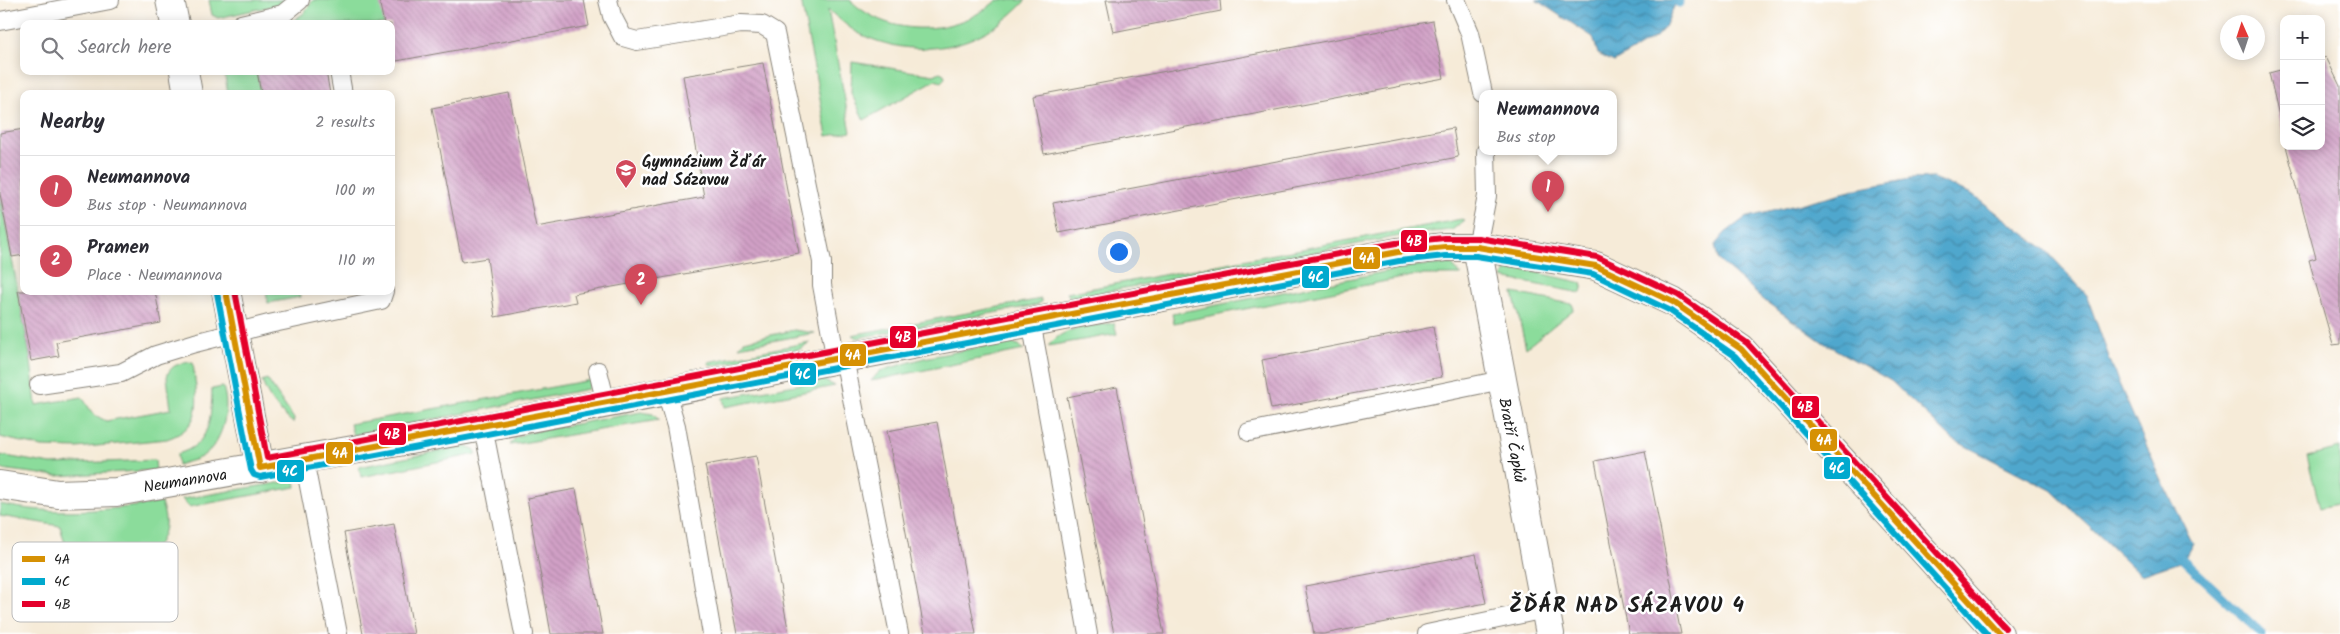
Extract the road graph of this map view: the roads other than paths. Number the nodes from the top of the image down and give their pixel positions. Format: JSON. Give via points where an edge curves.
{"nodes":[{"id":1,"x":110,"y":0,"type":"edge"},
{"id":2,"x":170,"y":0,"type":"edge"},
{"id":3,"x":300,"y":0,"type":"edge"},
{"id":4,"x":608,"y":0,"type":"edge"},
{"id":5,"x":1456,"y":0,"type":"edge"},
{"id":6,"x":174,"y":20,"type":"edge"},
{"id":7,"x":258,"y":20,"type":"edge"},
{"id":8,"x":0,"y":21,"type":"edge"},
{"id":9,"x":185,"y":75,"type":"edge"},
{"id":10,"x":340,"y":75,"type":"edge"},
{"id":11,"x":187,"y":90,"type":"edge"},
{"id":12,"x":342,"y":90,"type":"edge"},
{"id":13,"x":1483,"y":90,"type":"edge"},
{"id":14,"x":1486,"y":155,"type":"edge"},
{"id":15,"x":1476,"y":247,"type":"junction"},
{"id":16,"x":227,"y":295,"type":"edge"},
{"id":17,"x":383,"y":295,"type":"edge"},
{"id":18,"x":1031,"y":321,"type":"junction"},
{"id":19,"x":234,"y":334,"type":"junction"},
{"id":20,"x":840,"y":359,"type":"junction"},
{"id":21,"x":598,"y":371,"type":"dead end"},
{"id":22,"x":1502,"y":380,"type":"junction"},
{"id":23,"x":39,"y":385,"type":"dead end"},
{"id":24,"x":666,"y":392,"type":"junction"},
{"id":25,"x":606,"y":403,"type":"junction"},
{"id":26,"x":483,"y":427,"type":"junction"},
{"id":27,"x":1249,"y":432,"type":"dead end"},
{"id":28,"x":304,"y":460,"type":"junction"},
{"id":29,"x":260,"y":468,"type":"junction"},
{"id":30,"x":0,"y":485,"type":"edge"},
{"id":31,"x":1547,"y":622,"type":"edge"},
{"id":32,"x":338,"y":634,"type":"edge"},
{"id":33,"x":524,"y":634,"type":"edge"},
{"id":34,"x":712,"y":634,"type":"edge"},
{"id":35,"x":899,"y":634,"type":"edge"},
{"id":36,"x":1088,"y":634,"type":"edge"},
{"id":37,"x":1427,"y":634,"type":"edge"},
{"id":38,"x":1999,"y":634,"type":"edge"}],
"edges":[{"from":1,"to":8,"type":"lane"},
{"from":2,"to":6,"type":"street"},
{"from":3,"to":7,"type":"lane","via":[[283,14]]},
{"from":4,"to":20,"type":"lane","via":[[623,37],[637,41],[741,24],[762,25],[775,33],[822,262],[822,285]]},
{"from":5,"to":13,"type":"lane","via":[[1470,33]]},
{"from":9,"to":11,"type":"street"},
{"from":10,"to":12,"type":"lane"},
{"from":14,"to":15,"type":"lane","via":[[1488,196]]},
{"from":15,"to":18,"type":"street","name":"Neumannova","via":[[1398,252]]},
{"from":15,"to":22,"type":"street","name":"Bratří Čapků"},
{"from":15,"to":38,"type":"street","name":"Neumannova","via":[[1596,266],[1673,302],[1742,349]]},
{"from":16,"to":19,"type":"street"},
{"from":17,"to":19,"type":"lane","via":[[381,300]]},
{"from":18,"to":20,"type":"street","name":"Neumannova"},
{"from":18,"to":36,"type":"lane"},
{"from":19,"to":23,"type":"lane","via":[[156,355],[120,373]]},
{"from":19,"to":29,"type":"street"},
{"from":20,"to":24,"type":"street","name":"Neumannova"},
{"from":20,"to":35,"type":"lane"},
{"from":21,"to":25,"type":"lane"},
{"from":22,"to":27,"type":"lane"},
{"from":22,"to":31,"type":"street","name":"Bratří Čapků"},
{"from":24,"to":25,"type":"street","name":"Neumannova"},
{"from":24,"to":34,"type":"lane","via":[[676,426]]},
{"from":25,"to":26,"type":"street","name":"Neumannova"},
{"from":26,"to":28,"type":"street","name":"Neumannova"},
{"from":26,"to":33,"type":"lane"},
{"from":28,"to":29,"type":"street","name":"Neumannova"},
{"from":28,"to":32,"type":"lane"},
{"from":29,"to":30,"type":"street","name":"Neumannova","via":[[116,492],[58,494]]},
{"from":31,"to":37,"type":"lane"}]}
